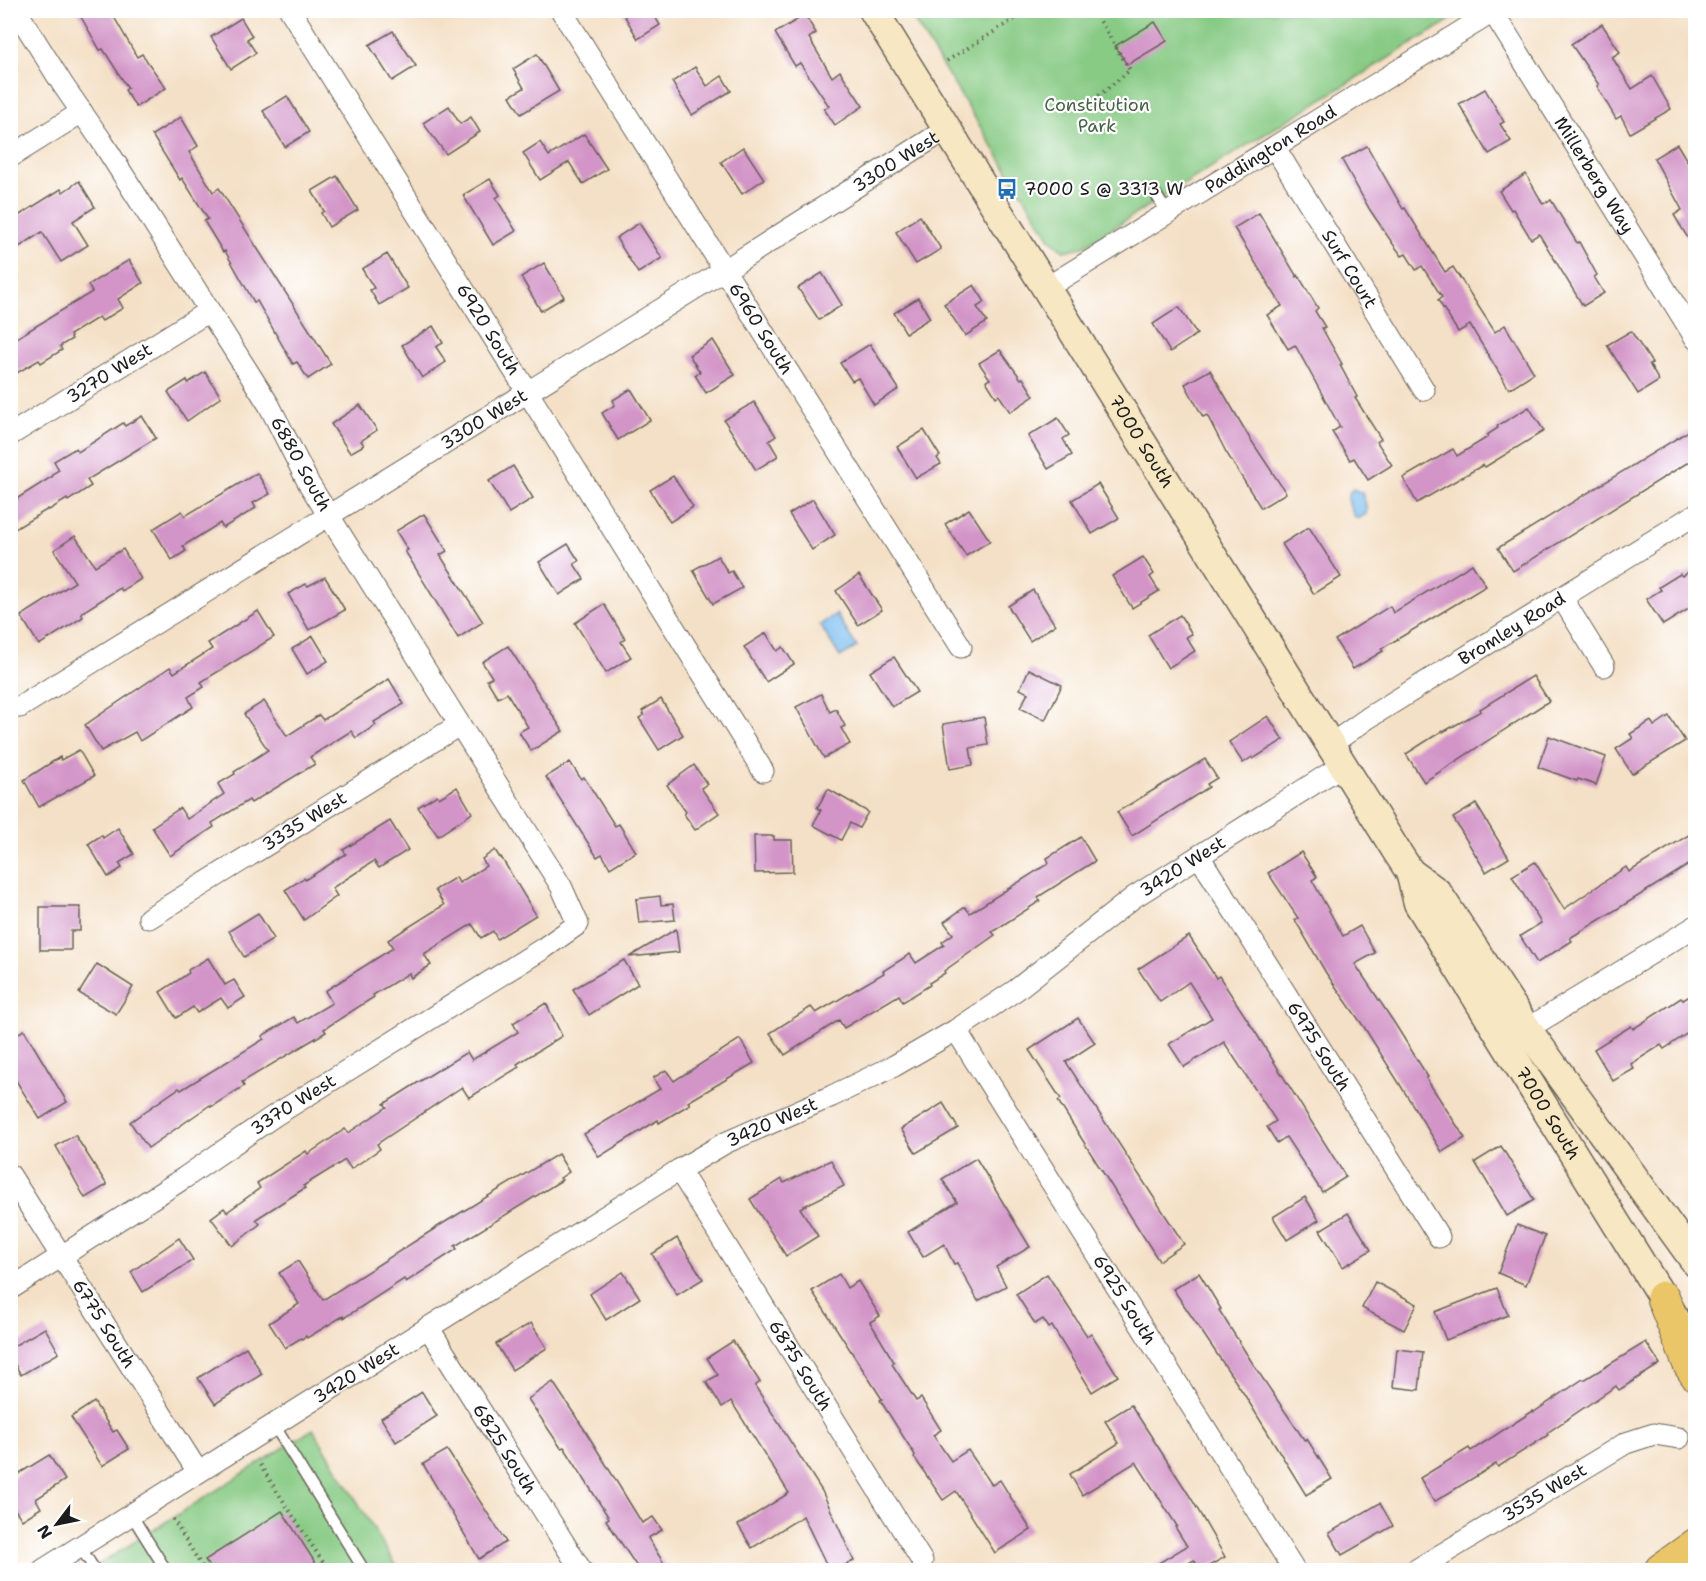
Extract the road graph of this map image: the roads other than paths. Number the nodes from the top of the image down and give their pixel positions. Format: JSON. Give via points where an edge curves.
{"nodes":[{"id":1,"x":15,"y":10,"type":"edge"},
{"id":2,"x":290,"y":10,"type":"edge"},
{"id":3,"x":561,"y":10,"type":"edge"},
{"id":4,"x":873,"y":10,"type":"edge"},
{"id":5,"x":1495,"y":11,"type":"edge"},
{"id":6,"x":82,"y":112,"type":"junction"},
{"id":7,"x":947,"y":129,"type":"junction"},
{"id":8,"x":1275,"y":148,"type":"junction"},
{"id":9,"x":10,"y":157,"type":"edge"},
{"id":10,"x":1155,"y":194,"type":"dead end"},
{"id":11,"x":1168,"y":214,"type":"junction"},
{"id":12,"x":723,"y":271,"type":"junction"},
{"id":13,"x":1046,"y":288,"type":"junction"},
{"id":14,"x":209,"y":311,"type":"junction"},
{"id":15,"x":1695,"y":339,"type":"edge"},
{"id":16,"x":1424,"y":390,"type":"dead end"},
{"id":17,"x":527,"y":391,"type":"junction"},
{"id":18,"x":10,"y":435,"type":"edge"},
{"id":19,"x":329,"y":514,"type":"junction"},
{"id":20,"x":1695,"y":514,"type":"edge"},
{"id":21,"x":1562,"y":598,"type":"junction"},
{"id":22,"x":961,"y":647,"type":"dead end"},
{"id":23,"x":1604,"y":666,"type":"dead end"},
{"id":24,"x":20,"y":707,"type":"dead end"},
{"id":25,"x":459,"y":724,"type":"junction"},
{"id":26,"x":1336,"y":755,"type":"junction"},
{"id":27,"x":763,"y":771,"type":"dead end"},
{"id":28,"x":1199,"y":856,"type":"junction"},
{"id":29,"x":1410,"y":872,"type":"junction"},
{"id":30,"x":149,"y":918,"type":"dead end"},
{"id":31,"x":578,"y":924,"type":"joint"},
{"id":32,"x":1695,"y":926,"type":"edge"},
{"id":33,"x":1527,"y":1029,"type":"junction"},
{"id":34,"x":956,"y":1030,"type":"junction"},
{"id":35,"x":679,"y":1170,"type":"junction"},
{"id":36,"x":10,"y":1175,"type":"edge"},
{"id":37,"x":1439,"y":1237,"type":"dead end"},
{"id":38,"x":61,"y":1256,"type":"junction"},
{"id":39,"x":1695,"y":1263,"type":"edge"},
{"id":40,"x":10,"y":1289,"type":"edge"},
{"id":41,"x":1663,"y":1298,"type":"junction"},
{"id":42,"x":428,"y":1327,"type":"junction"},
{"id":43,"x":1695,"y":1350,"type":"edge"},
{"id":44,"x":1695,"y":1374,"type":"edge"},
{"id":45,"x":274,"y":1425,"type":"junction"},
{"id":46,"x":1679,"y":1438,"type":"dead end"},
{"id":47,"x":198,"y":1472,"type":"junction"},
{"id":48,"x":131,"y":1514,"type":"junction"},
{"id":49,"x":1695,"y":1545,"type":"edge"},
{"id":50,"x":80,"y":1547,"type":"junction"},
{"id":51,"x":922,"y":1561,"type":"dead end"},
{"id":52,"x":1695,"y":1568,"type":"edge"},
{"id":53,"x":43,"y":1570,"type":"edge"},
{"id":54,"x":95,"y":1570,"type":"edge"},
{"id":55,"x":166,"y":1570,"type":"edge"},
{"id":56,"x":364,"y":1570,"type":"edge"},
{"id":57,"x":581,"y":1570,"type":"edge"},
{"id":58,"x":1294,"y":1570,"type":"edge"},
{"id":59,"x":1416,"y":1570,"type":"edge"},
{"id":60,"x":1661,"y":1570,"type":"edge"},
{"id":61,"x":1690,"y":1570,"type":"edge"}],
"edges":[{"from":1,"to":6,"type":"street","name":"6880 South"},
{"from":2,"to":17,"type":"street","name":"6920 South"},
{"from":3,"to":12,"type":"street","name":"6960 South"},
{"from":4,"to":7,"type":"main road","name":"7000 South"},
{"from":5,"to":8,"type":"street","name":"Paddington Road"},
{"from":5,"to":15,"type":"street","name":"Millerberg Way"},
{"from":6,"to":9,"type":"street"},
{"from":6,"to":14,"type":"street","name":"6880 South"},
{"from":7,"to":12,"type":"street","name":"3300 West"},
{"from":7,"to":13,"type":"main road","name":"7000 South"},
{"from":8,"to":11,"type":"street","name":"Paddington Road"},
{"from":8,"to":16,"type":"street","name":"Surf Court"},
{"from":10,"to":11,"type":"lane"},
{"from":11,"to":13,"type":"street","name":"Paddington Road"},
{"from":12,"to":17,"type":"street","name":"3300 West"},
{"from":12,"to":22,"type":"street","name":"6960 South"},
{"from":13,"to":26,"type":"main road","name":"7000 South"},
{"from":14,"to":18,"type":"street","name":"3270 West"},
{"from":14,"to":19,"type":"street","name":"6880 South","via":[[269,405]]},
{"from":17,"to":19,"type":"street","name":"3300 West"},
{"from":17,"to":27,"type":"street","name":"6920 South"},
{"from":19,"to":24,"type":"street","name":"3300 West"},
{"from":19,"to":25,"type":"street","name":"6880 South"},
{"from":20,"to":21,"type":"street","name":"Bromley Road"},
{"from":21,"to":23,"type":"street"},
{"from":21,"to":26,"type":"street","name":"Bromley Road","via":[[1368,718]]},
{"from":25,"to":30,"type":"street","name":"3335 West"},
{"from":25,"to":31,"type":"street","name":"6880 South","via":[[561,886]]},
{"from":26,"to":28,"type":"street","name":"3420 West"},
{"from":26,"to":29,"type":"main road","name":"7000 South"},
{"from":28,"to":34,"type":"street","name":"3420 West","via":[[1134,897],[1016,990]]},
{"from":28,"to":37,"type":"street","name":"6975 South"},
{"from":29,"to":33,"type":"main road","name":"7000 South","via":[[1437,891]]},
{"from":29,"to":41,"type":"main road","name":"7000 South","via":[[1418,903]]},
{"from":31,"to":38,"type":"street","name":"3370 West"},
{"from":32,"to":33,"type":"street"},
{"from":33,"to":39,"type":"main road","name":"7000 South"},
{"from":34,"to":35,"type":"street","name":"3420 West","via":[[894,1066],[725,1143]]},
{"from":34,"to":58,"type":"street","name":"6925 South"},
{"from":35,"to":42,"type":"street","name":"3420 West"},
{"from":35,"to":51,"type":"street","name":"6875 South"},
{"from":36,"to":38,"type":"street","name":"6775 South"},
{"from":38,"to":40,"type":"street","name":"3370 West"},
{"from":38,"to":47,"type":"street","name":"6775 South"},
{"from":41,"to":43,"type":"main road","name":"7000 South"},
{"from":41,"to":44,"type":"highway"},
{"from":42,"to":45,"type":"street","name":"3420 West"},
{"from":42,"to":57,"type":"street","name":"6825 South"},
{"from":45,"to":47,"type":"street","name":"3420 West"},
{"from":45,"to":56,"type":"lane"},
{"from":46,"to":59,"type":"street","name":"3535 West","via":[[1654,1434],[1626,1443]]},
{"from":47,"to":48,"type":"street","name":"3420 West"},
{"from":48,"to":50,"type":"street","name":"3420 West"},
{"from":48,"to":55,"type":"lane"},
{"from":49,"to":60,"type":"highway"},
{"from":50,"to":53,"type":"street","name":"3420 West"},
{"from":50,"to":54,"type":"lane"},
{"from":52,"to":61,"type":"highway"}]}
